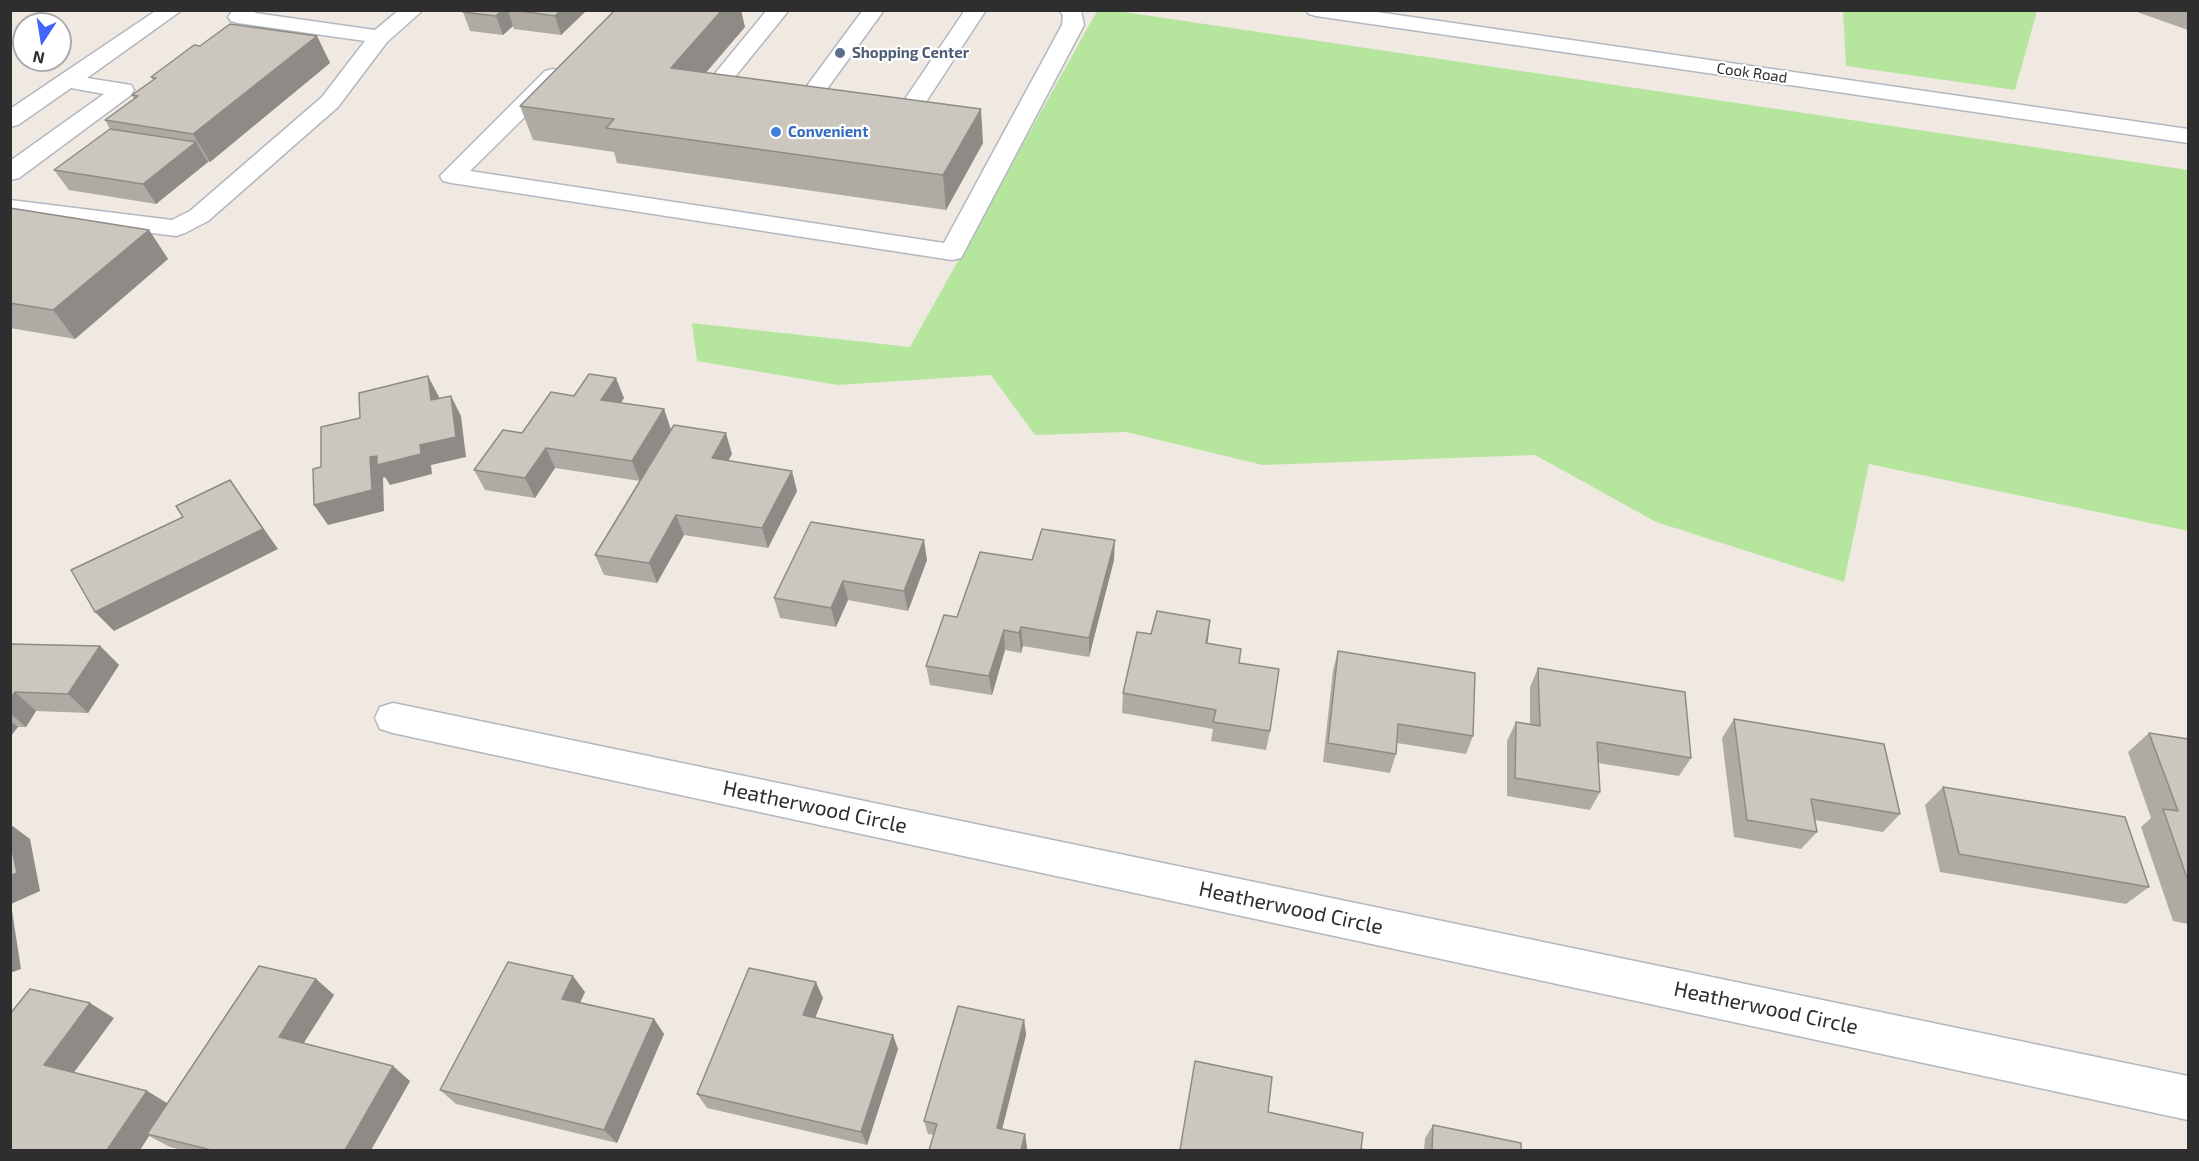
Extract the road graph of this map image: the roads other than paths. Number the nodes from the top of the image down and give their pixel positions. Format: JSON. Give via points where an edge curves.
{"nodes":[{"id":1,"x":165,"y":10,"type":"edge"},
{"id":2,"x":247,"y":10,"type":"edge"},
{"id":3,"x":413,"y":10,"type":"edge"},
{"id":4,"x":874,"y":10,"type":"edge"},
{"id":5,"x":976,"y":10,"type":"edge"},
{"id":6,"x":1069,"y":10,"type":"edge"},
{"id":7,"x":1316,"y":10,"type":"edge"},
{"id":8,"x":171,"y":11,"type":"edge"},
{"id":9,"x":776,"y":14,"type":"edge"},
{"id":10,"x":750,"y":15,"type":"dead end"},
{"id":11,"x":379,"y":37,"type":"junction"},
{"id":12,"x":569,"y":60,"type":"edge"},
{"id":13,"x":68,"y":81,"type":"junction"},
{"id":14,"x":10,"y":120,"type":"edge"},
{"id":15,"x":903,"y":120,"type":"edge"},
{"id":16,"x":2188,"y":136,"type":"edge"},
{"id":17,"x":10,"y":173,"type":"edge"},
{"id":18,"x":10,"y":207,"type":"edge"},
{"id":19,"x":393,"y":718,"type":"dead end"},
{"id":20,"x":2188,"y":1098,"type":"edge"}],
"edges":[{"from":1,"to":8,"type":"street"},
{"from":2,"to":11,"type":"street","via":[[238,17]]},
{"from":3,"to":11,"type":"street"},
{"from":4,"to":9,"type":"street","via":[[793,105],[720,95],[719,82]]},
{"from":5,"to":15,"type":"street"},
{"from":6,"to":12,"type":"street","via":[[1073,25],[1003,133],[952,252],[452,176]]},
{"from":7,"to":16,"type":"street","name":"Cook Road"},
{"from":8,"to":13,"type":"street"},
{"from":9,"to":10,"type":"street"},
{"from":11,"to":18,"type":"street","via":[[330,102],[199,216],[177,228]]},
{"from":13,"to":14,"type":"street"},
{"from":13,"to":17,"type":"street","via":[[123,90]]},
{"from":19,"to":20,"type":"street","name":"Heatherwood Circle"}]}
